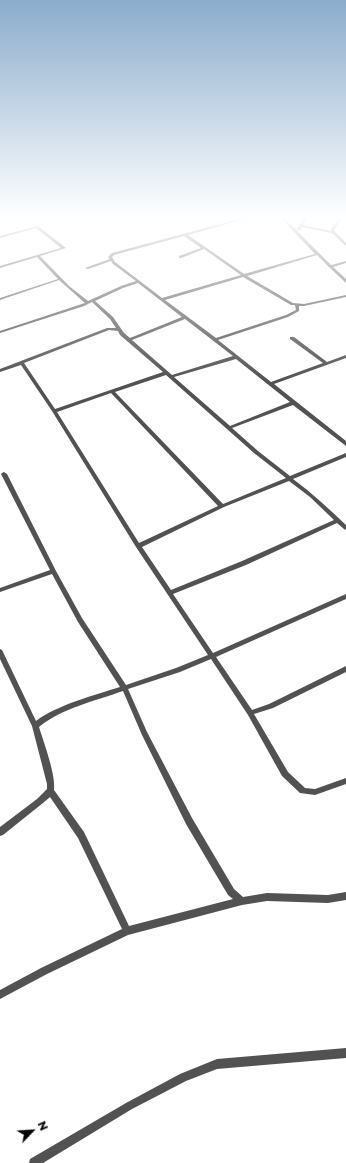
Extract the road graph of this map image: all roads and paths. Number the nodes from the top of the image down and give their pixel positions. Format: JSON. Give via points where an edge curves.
{"nodes":[{"id":1,"x":54,"y":271,"type":"edge"},
{"id":2,"x":125,"y":271,"type":"edge"},
{"id":3,"x":238,"y":271,"type":"edge"},
{"id":4,"x":256,"y":271,"type":"edge"},
{"id":5,"x":335,"y":271,"type":"edge"},
{"id":6,"x":243,"y":275,"type":"junction"},
{"id":7,"x":60,"y":280,"type":"junction"},
{"id":8,"x":138,"y":282,"type":"junction"},
{"id":9,"x":346,"y":282,"type":"edge"},
{"id":10,"x":346,"y":296,"type":"edge"},
{"id":11,"x":0,"y":299,"type":"edge"},
{"id":12,"x":162,"y":299,"type":"junction"},
{"id":13,"x":90,"y":302,"type":"junction"},
{"id":14,"x":297,"y":305,"type":"junction"},
{"id":15,"x":186,"y":317,"type":"junction"},
{"id":16,"x":119,"y":330,"type":"junction"},
{"id":17,"x":0,"y":332,"type":"edge"},
{"id":18,"x":292,"y":338,"type":"dead end"},
{"id":19,"x":129,"y":340,"type":"junction"},
{"id":20,"x":215,"y":340,"type":"junction"},
{"id":21,"x":236,"y":356,"type":"junction"},
{"id":22,"x":346,"y":356,"type":"edge"},
{"id":23,"x":325,"y":362,"type":"junction"},
{"id":24,"x":22,"y":363,"type":"junction"},
{"id":25,"x":0,"y":371,"type":"edge"},
{"id":26,"x":166,"y":373,"type":"junction"},
{"id":27,"x":171,"y":377,"type":"junction"},
{"id":28,"x":271,"y":384,"type":"junction"},
{"id":29,"x":112,"y":391,"type":"junction"},
{"id":30,"x":293,"y":402,"type":"junction"},
{"id":31,"x":54,"y":411,"type":"junction"},
{"id":32,"x":229,"y":428,"type":"junction"},
{"id":33,"x":346,"y":444,"type":"edge"},
{"id":34,"x":346,"y":455,"type":"edge"},
{"id":35,"x":4,"y":474,"type":"dead end"},
{"id":36,"x":290,"y":478,"type":"junction"},
{"id":37,"x":222,"y":506,"type":"junction"},
{"id":38,"x":338,"y":520,"type":"junction"},
{"id":39,"x":346,"y":528,"type":"edge"},
{"id":40,"x":138,"y":546,"type":"junction"},
{"id":41,"x":53,"y":571,"type":"junction"},
{"id":42,"x":0,"y":590,"type":"edge"},
{"id":43,"x":170,"y":593,"type":"junction"},
{"id":44,"x":346,"y":596,"type":"edge"},
{"id":45,"x":0,"y":652,"type":"edge"},
{"id":46,"x":212,"y":656,"type":"junction"},
{"id":47,"x":346,"y":669,"type":"edge"},
{"id":48,"x":124,"y":687,"type":"junction"},
{"id":49,"x":250,"y":713,"type":"junction"},
{"id":50,"x":35,"y":726,"type":"junction"},
{"id":51,"x":346,"y":781,"type":"edge"},
{"id":52,"x":50,"y":791,"type":"junction"},
{"id":53,"x":0,"y":832,"type":"edge"},
{"id":54,"x":346,"y":896,"type":"edge"},
{"id":55,"x":242,"y":901,"type":"junction"},
{"id":56,"x":126,"y":931,"type":"junction"},
{"id":57,"x":0,"y":995,"type":"edge"},
{"id":58,"x":346,"y":1053,"type":"edge"},
{"id":59,"x":34,"y":1163,"type":"edge"}],
"edges":[{"from":1,"to":7,"type":"street"},
{"from":2,"to":8,"type":"street"},
{"from":3,"to":6,"type":"street"},
{"from":4,"to":6,"type":"street"},
{"from":5,"to":9,"type":"street"},
{"from":6,"to":12,"type":"street"},
{"from":6,"to":14,"type":"street","via":[[287,302]]},
{"from":7,"to":11,"type":"street"},
{"from":7,"to":13,"type":"street"},
{"from":8,"to":12,"type":"street"},
{"from":8,"to":13,"type":"street"},
{"from":10,"to":14,"type":"street"},
{"from":12,"to":15,"type":"street"},
{"from":13,"to":16,"type":"street","via":[[112,318]]},
{"from":13,"to":17,"type":"street"},
{"from":14,"to":20,"type":"street","via":[[298,310],[287,316]]},
{"from":15,"to":19,"type":"street"},
{"from":15,"to":20,"type":"street"},
{"from":16,"to":19,"type":"street"},
{"from":16,"to":24,"type":"street","via":[[108,329]]},
{"from":18,"to":23,"type":"street"},
{"from":19,"to":26,"type":"street"},
{"from":20,"to":21,"type":"street"},
{"from":21,"to":27,"type":"street"},
{"from":21,"to":28,"type":"street"},
{"from":22,"to":23,"type":"street"},
{"from":23,"to":28,"type":"street"},
{"from":24,"to":25,"type":"street"},
{"from":24,"to":31,"type":"street"},
{"from":26,"to":27,"type":"street"},
{"from":26,"to":29,"type":"street"},
{"from":27,"to":32,"type":"street"},
{"from":28,"to":30,"type":"street"},
{"from":29,"to":31,"type":"street"},
{"from":29,"to":37,"type":"street"},
{"from":30,"to":32,"type":"street"},
{"from":30,"to":33,"type":"street"},
{"from":31,"to":40,"type":"street"},
{"from":32,"to":36,"type":"street"},
{"from":34,"to":36,"type":"street"},
{"from":35,"to":41,"type":"street"},
{"from":36,"to":37,"type":"street"},
{"from":36,"to":38,"type":"street"},
{"from":37,"to":40,"type":"street"},
{"from":38,"to":39,"type":"street"},
{"from":38,"to":43,"type":"street"},
{"from":40,"to":43,"type":"street"},
{"from":41,"to":42,"type":"street"},
{"from":41,"to":48,"type":"street","via":[[80,620]]},
{"from":43,"to":46,"type":"street"},
{"from":44,"to":46,"type":"street"},
{"from":45,"to":50,"type":"street"},
{"from":46,"to":48,"type":"street"},
{"from":46,"to":49,"type":"street"},
{"from":47,"to":49,"type":"street","via":[[271,706]]},
{"from":48,"to":50,"type":"street","via":[[74,705],[45,718]]},
{"from":48,"to":55,"type":"street","via":[[189,821],[231,892]]},
{"from":49,"to":51,"type":"street","via":[[285,774],[303,790],[315,792]]},
{"from":50,"to":52,"type":"street","via":[[49,774]]},
{"from":52,"to":53,"type":"street"},
{"from":52,"to":56,"type":"street","via":[[80,835]]},
{"from":54,"to":55,"type":"street","via":[[328,899],[267,897]]},
{"from":55,"to":56,"type":"street"},
{"from":56,"to":57,"type":"street"},
{"from":58,"to":59,"type":"street","via":[[217,1064],[183,1077],[129,1106]]}]}
